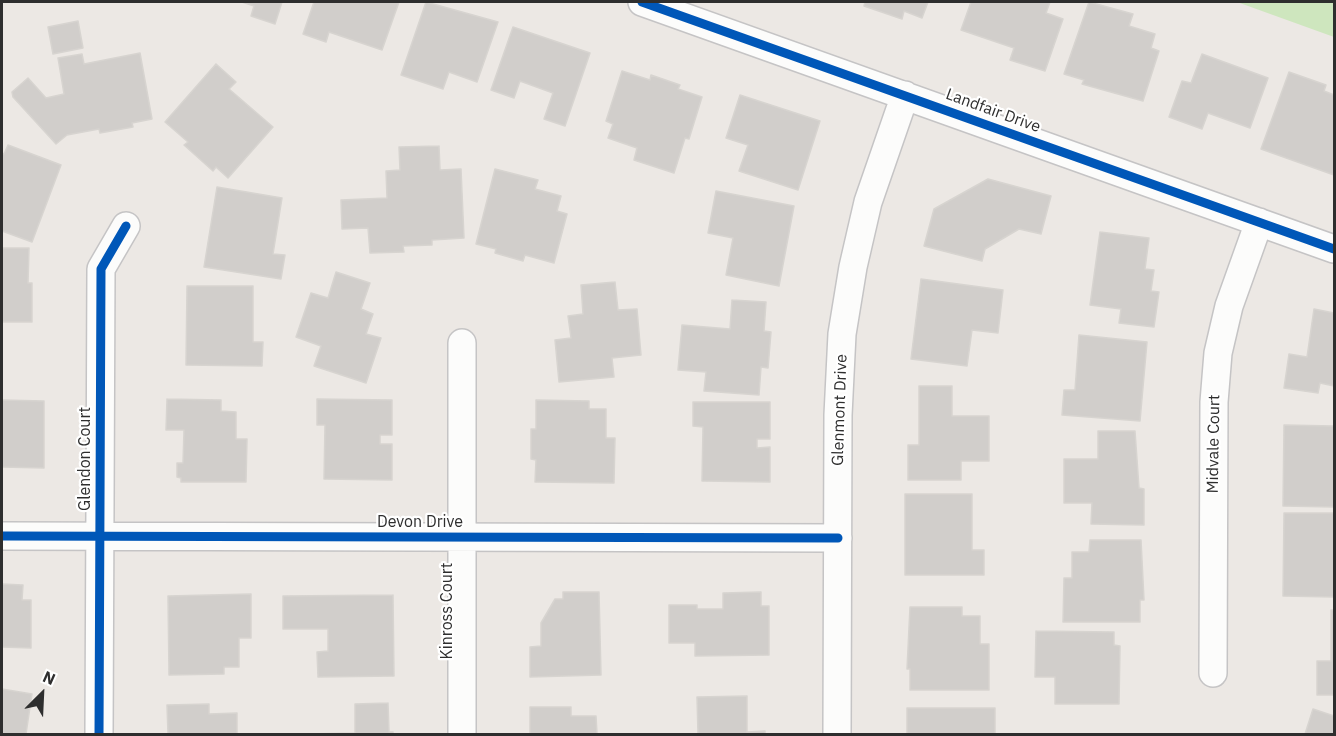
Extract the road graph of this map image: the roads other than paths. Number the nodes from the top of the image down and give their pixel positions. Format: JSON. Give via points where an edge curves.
{"nodes":[{"id":1,"x":642,"y":2,"type":"edge"},
{"id":2,"x":905,"y":95,"type":"junction"},
{"id":3,"x":1258,"y":222,"type":"junction"},
{"id":4,"x":126,"y":226,"type":"dead end"},
{"id":5,"x":1335,"y":249,"type":"edge"},
{"id":6,"x":462,"y":343,"type":"dead end"},
{"id":7,"x":2,"y":536,"type":"edge"},
{"id":8,"x":99,"y":536,"type":"junction"},
{"id":9,"x":462,"y":537,"type":"junction"},
{"id":10,"x":838,"y":538,"type":"junction"},
{"id":11,"x":1213,"y":673,"type":"dead end"},
{"id":12,"x":99,"y":735,"type":"edge"},
{"id":13,"x":462,"y":735,"type":"edge"},
{"id":14,"x":837,"y":735,"type":"edge"}],
"edges":[{"from":1,"to":2,"type":"street","name":"Landfair Drive"},
{"from":2,"to":3,"type":"street","name":"Landfair Drive"},
{"from":2,"to":10,"type":"street","name":"Glenmont Drive","via":[[868,202],[842,334]]},
{"from":3,"to":5,"type":"street","name":"Landfair Drive"},
{"from":3,"to":11,"type":"street","name":"Midvale Court","via":[[1229,306],[1218,353],[1214,402]]},
{"from":4,"to":8,"type":"street","name":"Glendon Court","via":[[101,269]]},
{"from":6,"to":9,"type":"street","name":"Kinross Court"},
{"from":7,"to":8,"type":"street","name":"Devon Drive"},
{"from":8,"to":9,"type":"street","name":"Devon Drive"},
{"from":8,"to":12,"type":"street","name":"Glendon Court"},
{"from":9,"to":10,"type":"street","name":"Devon Drive"},
{"from":9,"to":13,"type":"street","name":"Kinross Court"},
{"from":10,"to":14,"type":"street","name":"Glenmont Drive"}]}
